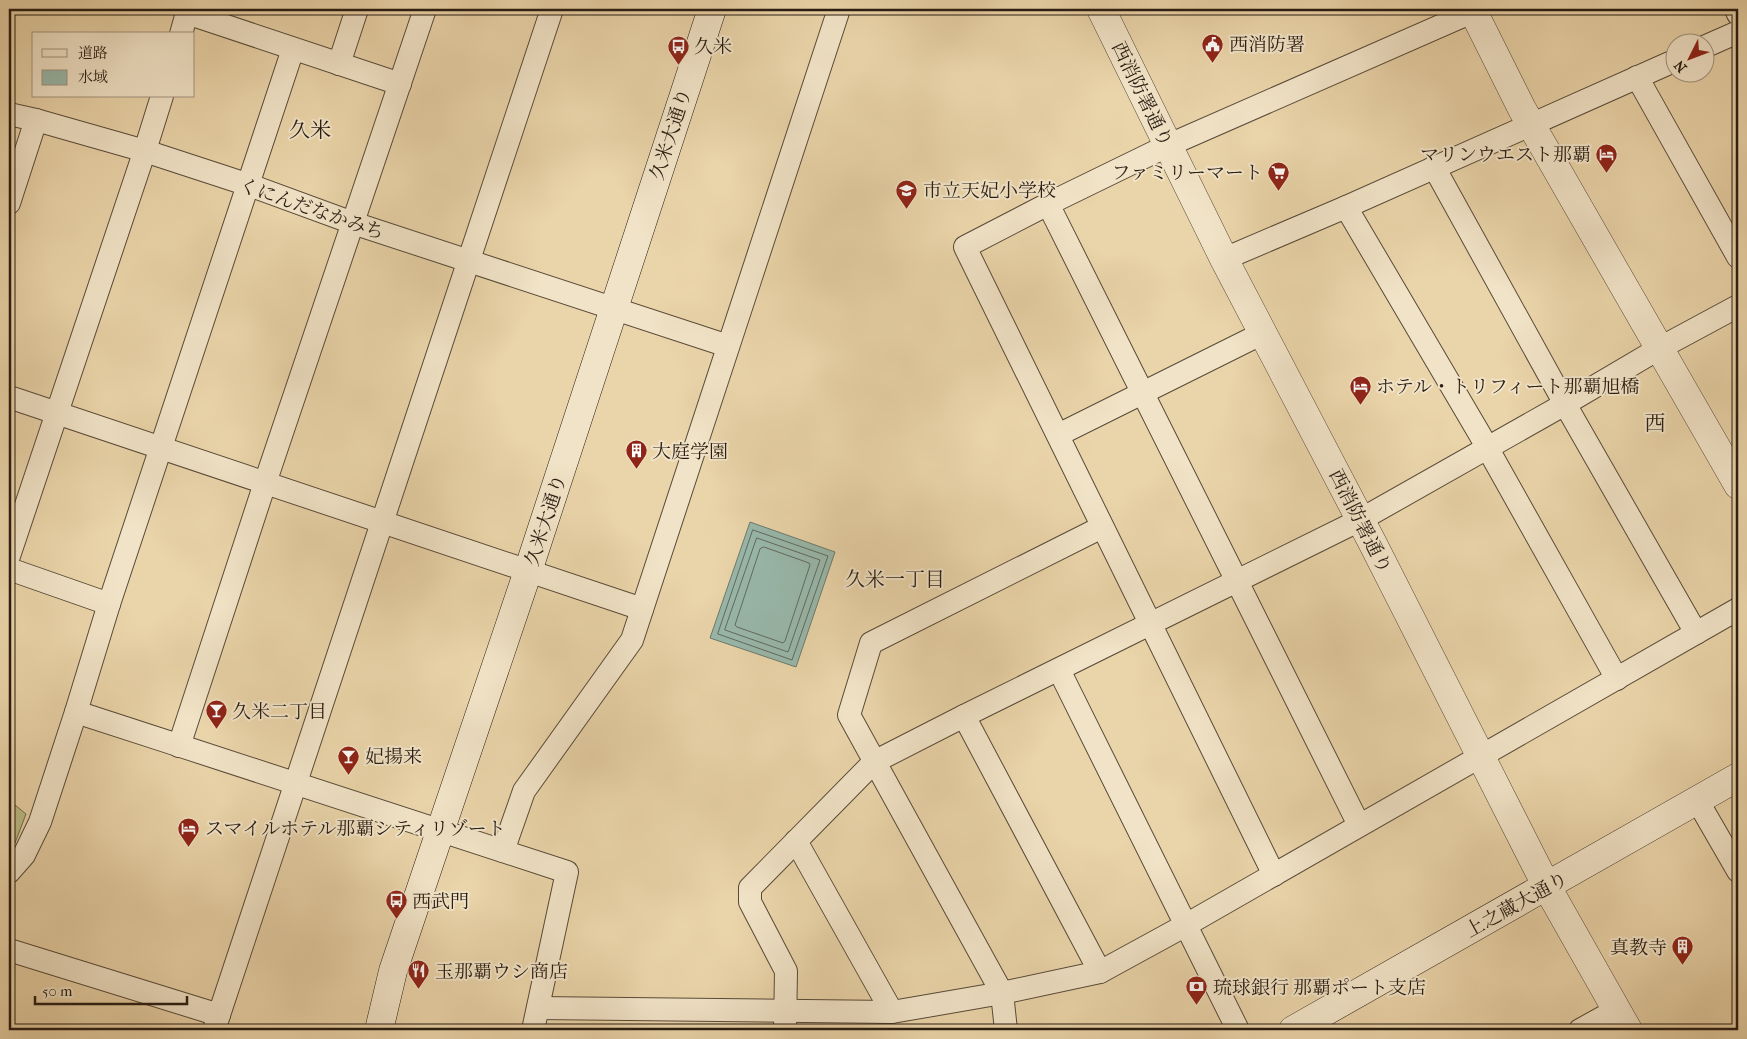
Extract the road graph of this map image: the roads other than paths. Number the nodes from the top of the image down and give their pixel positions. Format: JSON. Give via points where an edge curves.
{"nodes":[{"id":1,"x":357,"y":9,"type":"edge"},
{"id":2,"x":425,"y":9,"type":"edge"},
{"id":3,"x":552,"y":9,"type":"edge"},
{"id":4,"x":712,"y":9,"type":"edge"},
{"id":5,"x":839,"y":9,"type":"edge"},
{"id":6,"x":1101,"y":9,"type":"edge"},
{"id":7,"x":1736,"y":9,"type":"edge"},
{"id":8,"x":1475,"y":10,"type":"edge"},
{"id":9,"x":1738,"y":14,"type":"edge"},
{"id":10,"x":186,"y":18,"type":"edge"},
{"id":11,"x":1738,"y":32,"type":"edge"},
{"id":12,"x":1714,"y":43,"type":"edge"},
{"id":13,"x":293,"y":49,"type":"junction"},
{"id":14,"x":339,"y":64,"type":"junction"},
{"id":15,"x":1664,"y":65,"type":"edge"},
{"id":16,"x":1637,"y":77,"type":"junction"},
{"id":17,"x":400,"y":84,"type":"junction"},
{"id":18,"x":161,"y":98,"type":"edge"},
{"id":19,"x":9,"y":114,"type":"edge"},
{"id":20,"x":36,"y":120,"type":"junction"},
{"id":21,"x":1531,"y":123,"type":"junction"},
{"id":22,"x":1169,"y":145,"type":"junction"},
{"id":23,"x":145,"y":151,"type":"junction"},
{"id":24,"x":1434,"y":167,"type":"junction"},
{"id":25,"x":249,"y":185,"type":"junction"},
{"id":26,"x":9,"y":203,"type":"edge"},
{"id":27,"x":1048,"y":204,"type":"junction"},
{"id":28,"x":1346,"y":207,"type":"junction"},
{"id":29,"x":352,"y":223,"type":"junction"},
{"id":30,"x":1738,"y":257,"type":"edge"},
{"id":31,"x":1224,"y":258,"type":"junction"},
{"id":32,"x":469,"y":261,"type":"junction"},
{"id":33,"x":1738,"y":306,"type":"edge"},
{"id":34,"x":613,"y":308,"type":"junction"},
{"id":35,"x":1263,"y":333,"type":"junction"},
{"id":36,"x":728,"y":346,"type":"junction"},
{"id":37,"x":1660,"y":348,"type":"junction"},
{"id":38,"x":1142,"y":393,"type":"junction"},
{"id":39,"x":9,"y":397,"type":"edge"},
{"id":40,"x":1565,"y":404,"type":"junction"},
{"id":41,"x":56,"y":413,"type":"junction"},
{"id":42,"x":1058,"y":435,"type":"junction"},
{"id":43,"x":161,"y":448,"type":"junction"},
{"id":44,"x":1487,"y":449,"type":"junction"},
{"id":45,"x":265,"y":483,"type":"junction"},
{"id":46,"x":1738,"y":486,"type":"edge"},
{"id":47,"x":1360,"y":520,"type":"junction"},
{"id":48,"x":383,"y":522,"type":"junction"},
{"id":49,"x":1102,"y":527,"type":"junction"},
{"id":50,"x":9,"y":556,"type":"edge"},
{"id":51,"x":9,"y":569,"type":"edge"},
{"id":52,"x":528,"y":571,"type":"junction"},
{"id":53,"x":1237,"y":582,"type":"junction"},
{"id":54,"x":109,"y":604,"type":"junction"},
{"id":55,"x":642,"y":609,"type":"junction"},
{"id":56,"x":1738,"y":609,"type":"edge"},
{"id":57,"x":1150,"y":625,"type":"junction"},
{"id":58,"x":1696,"y":633,"type":"junction"},
{"id":59,"x":1059,"y":670,"type":"junction"},
{"id":60,"x":1617,"y":679,"type":"junction"},
{"id":61,"x":76,"y":712,"type":"junction"},
{"id":62,"x":964,"y":716,"type":"junction"},
{"id":63,"x":179,"y":746,"type":"junction"},
{"id":64,"x":1480,"y":755,"type":"junction"},
{"id":65,"x":874,"y":762,"type":"junction"},
{"id":66,"x":1738,"y":777,"type":"edge"},
{"id":67,"x":297,"y":783,"type":"junction"},
{"id":68,"x":1697,"y":800,"type":"junction"},
{"id":69,"x":1359,"y":825,"type":"junction"},
{"id":70,"x":440,"y":832,"type":"junction"},
{"id":71,"x":796,"y":841,"type":"junction"},
{"id":72,"x":503,"y":851,"type":"junction"},
{"id":73,"x":1738,"y":870,"type":"edge"},
{"id":74,"x":9,"y":872,"type":"edge"},
{"id":75,"x":1274,"y":875,"type":"junction"},
{"id":76,"x":1547,"y":887,"type":"junction"},
{"id":77,"x":1186,"y":925,"type":"junction"},
{"id":78,"x":9,"y":950,"type":"edge"},
{"id":79,"x":1100,"y":972,"type":"junction"},
{"id":80,"x":1002,"y":993,"type":"junction"},
{"id":81,"x":538,"y":1008,"type":"junction"},
{"id":82,"x":892,"y":1012,"type":"junction"},
{"id":83,"x":1622,"y":1020,"type":"edge"},
{"id":84,"x":785,"y":1021,"type":"edge"},
{"id":85,"x":216,"y":1023,"type":"edge"},
{"id":86,"x":378,"y":1030,"type":"edge"},
{"id":87,"x":533,"y":1030,"type":"edge"},
{"id":88,"x":1006,"y":1030,"type":"edge"},
{"id":89,"x":1238,"y":1030,"type":"edge"},
{"id":90,"x":1293,"y":1030,"type":"edge"},
{"id":91,"x":1580,"y":1030,"type":"edge"}],
"edges":[{"from":1,"to":14,"type":"street"},
{"from":2,"to":17,"type":"street"},
{"from":3,"to":32,"type":"street"},
{"from":4,"to":34,"type":"street","name":"久米大通り"},
{"from":5,"to":36,"type":"street"},
{"from":6,"to":22,"type":"street","name":"西消防署通り"},
{"from":7,"to":9,"type":"street"},
{"from":8,"to":21,"type":"street"},
{"from":8,"to":22,"type":"street"},
{"from":10,"to":13,"type":"street"},
{"from":11,"to":12,"type":"street"},
{"from":13,"to":14,"type":"street"},
{"from":13,"to":25,"type":"street"},
{"from":14,"to":17,"type":"street"},
{"from":15,"to":16,"type":"street"},
{"from":16,"to":21,"type":"street"},
{"from":16,"to":30,"type":"street"},
{"from":17,"to":29,"type":"street"},
{"from":18,"to":23,"type":"street"},
{"from":19,"to":20,"type":"street","name":"くにんだなかみち"},
{"from":20,"to":23,"type":"street","name":"くにんだなかみち"},
{"from":20,"to":26,"type":"street"},
{"from":21,"to":24,"type":"street"},
{"from":21,"to":37,"type":"street"},
{"from":22,"to":27,"type":"street"},
{"from":22,"to":31,"type":"street","name":"西消防署通り"},
{"from":23,"to":25,"type":"street","name":"くにんだなかみち"},
{"from":23,"to":41,"type":"street"},
{"from":24,"to":28,"type":"street"},
{"from":24,"to":40,"type":"street"},
{"from":25,"to":29,"type":"street","name":"くにんだなかみち"},
{"from":25,"to":43,"type":"street"},
{"from":27,"to":38,"type":"street"},
{"from":27,"to":42,"type":"street","via":[[965,247]]},
{"from":28,"to":31,"type":"street"},
{"from":28,"to":44,"type":"street"},
{"from":29,"to":32,"type":"street","name":"くにんだなかみち"},
{"from":29,"to":45,"type":"street"},
{"from":31,"to":35,"type":"street","name":"西消防署通り"},
{"from":32,"to":34,"type":"street","name":"くにんだなかみち"},
{"from":32,"to":48,"type":"street"},
{"from":33,"to":37,"type":"street"},
{"from":34,"to":36,"type":"street","name":"くにんだなかみち"},
{"from":34,"to":52,"type":"street","name":"久米大通り"},
{"from":35,"to":38,"type":"street"},
{"from":35,"to":47,"type":"street","name":"西消防署通り"},
{"from":36,"to":55,"type":"street"},
{"from":37,"to":40,"type":"street"},
{"from":37,"to":46,"type":"street"},
{"from":38,"to":42,"type":"street"},
{"from":38,"to":53,"type":"street"},
{"from":39,"to":41,"type":"street"},
{"from":40,"to":44,"type":"street"},
{"from":40,"to":58,"type":"street"},
{"from":41,"to":43,"type":"street"},
{"from":41,"to":50,"type":"street"},
{"from":42,"to":49,"type":"street"},
{"from":43,"to":45,"type":"street"},
{"from":43,"to":54,"type":"street"},
{"from":44,"to":47,"type":"street"},
{"from":44,"to":60,"type":"street"},
{"from":45,"to":48,"type":"street"},
{"from":45,"to":63,"type":"street"},
{"from":47,"to":53,"type":"street"},
{"from":47,"to":64,"type":"street","name":"西消防署通り"},
{"from":48,"to":52,"type":"street"},
{"from":48,"to":67,"type":"street"},
{"from":49,"to":57,"type":"street"},
{"from":49,"to":65,"type":"street","via":[[871,644],[849,714]]},
{"from":51,"to":54,"type":"street"},
{"from":52,"to":55,"type":"street"},
{"from":52,"to":70,"type":"street","name":"久米大通り"},
{"from":53,"to":57,"type":"street"},
{"from":53,"to":69,"type":"street"},
{"from":54,"to":61,"type":"street"},
{"from":55,"to":72,"type":"street","via":[[632,640],[524,790]]},
{"from":56,"to":58,"type":"street"},
{"from":57,"to":59,"type":"street"},
{"from":57,"to":75,"type":"street"},
{"from":58,"to":60,"type":"street"},
{"from":59,"to":62,"type":"street"},
{"from":59,"to":77,"type":"street"},
{"from":60,"to":64,"type":"street"},
{"from":61,"to":63,"type":"street"},
{"from":61,"to":74,"type":"street","via":[[40,822],[24,855]]},
{"from":62,"to":65,"type":"street"},
{"from":62,"to":79,"type":"street"},
{"from":63,"to":67,"type":"street"},
{"from":64,"to":69,"type":"street"},
{"from":64,"to":76,"type":"street","name":"西消防署通り"},
{"from":65,"to":71,"type":"street"},
{"from":65,"to":80,"type":"street"},
{"from":66,"to":68,"type":"street","name":"上之蔵大通り"},
{"from":67,"to":70,"type":"street"},
{"from":67,"to":85,"type":"street"},
{"from":68,"to":73,"type":"street"},
{"from":68,"to":76,"type":"street","name":"上之蔵大通り"},
{"from":69,"to":75,"type":"street"},
{"from":70,"to":72,"type":"street"},
{"from":70,"to":86,"type":"street","name":"久米大通り","via":[[393,971]]},
{"from":71,"to":82,"type":"street"},
{"from":71,"to":84,"type":"street","via":[[750,888],[750,902],[786,971]]},
{"from":72,"to":81,"type":"street","via":[[567,872]]},
{"from":75,"to":77,"type":"street"},
{"from":76,"to":83,"type":"street","name":"西消防署通り"},
{"from":76,"to":90,"type":"street","name":"上之蔵大通り"},
{"from":77,"to":79,"type":"street"},
{"from":77,"to":89,"type":"street"},
{"from":78,"to":85,"type":"street"},
{"from":79,"to":80,"type":"street"},
{"from":80,"to":82,"type":"street"},
{"from":80,"to":88,"type":"street"},
{"from":81,"to":84,"type":"street"},
{"from":81,"to":87,"type":"street"},
{"from":82,"to":84,"type":"street"},
{"from":83,"to":91,"type":"street"}]}
